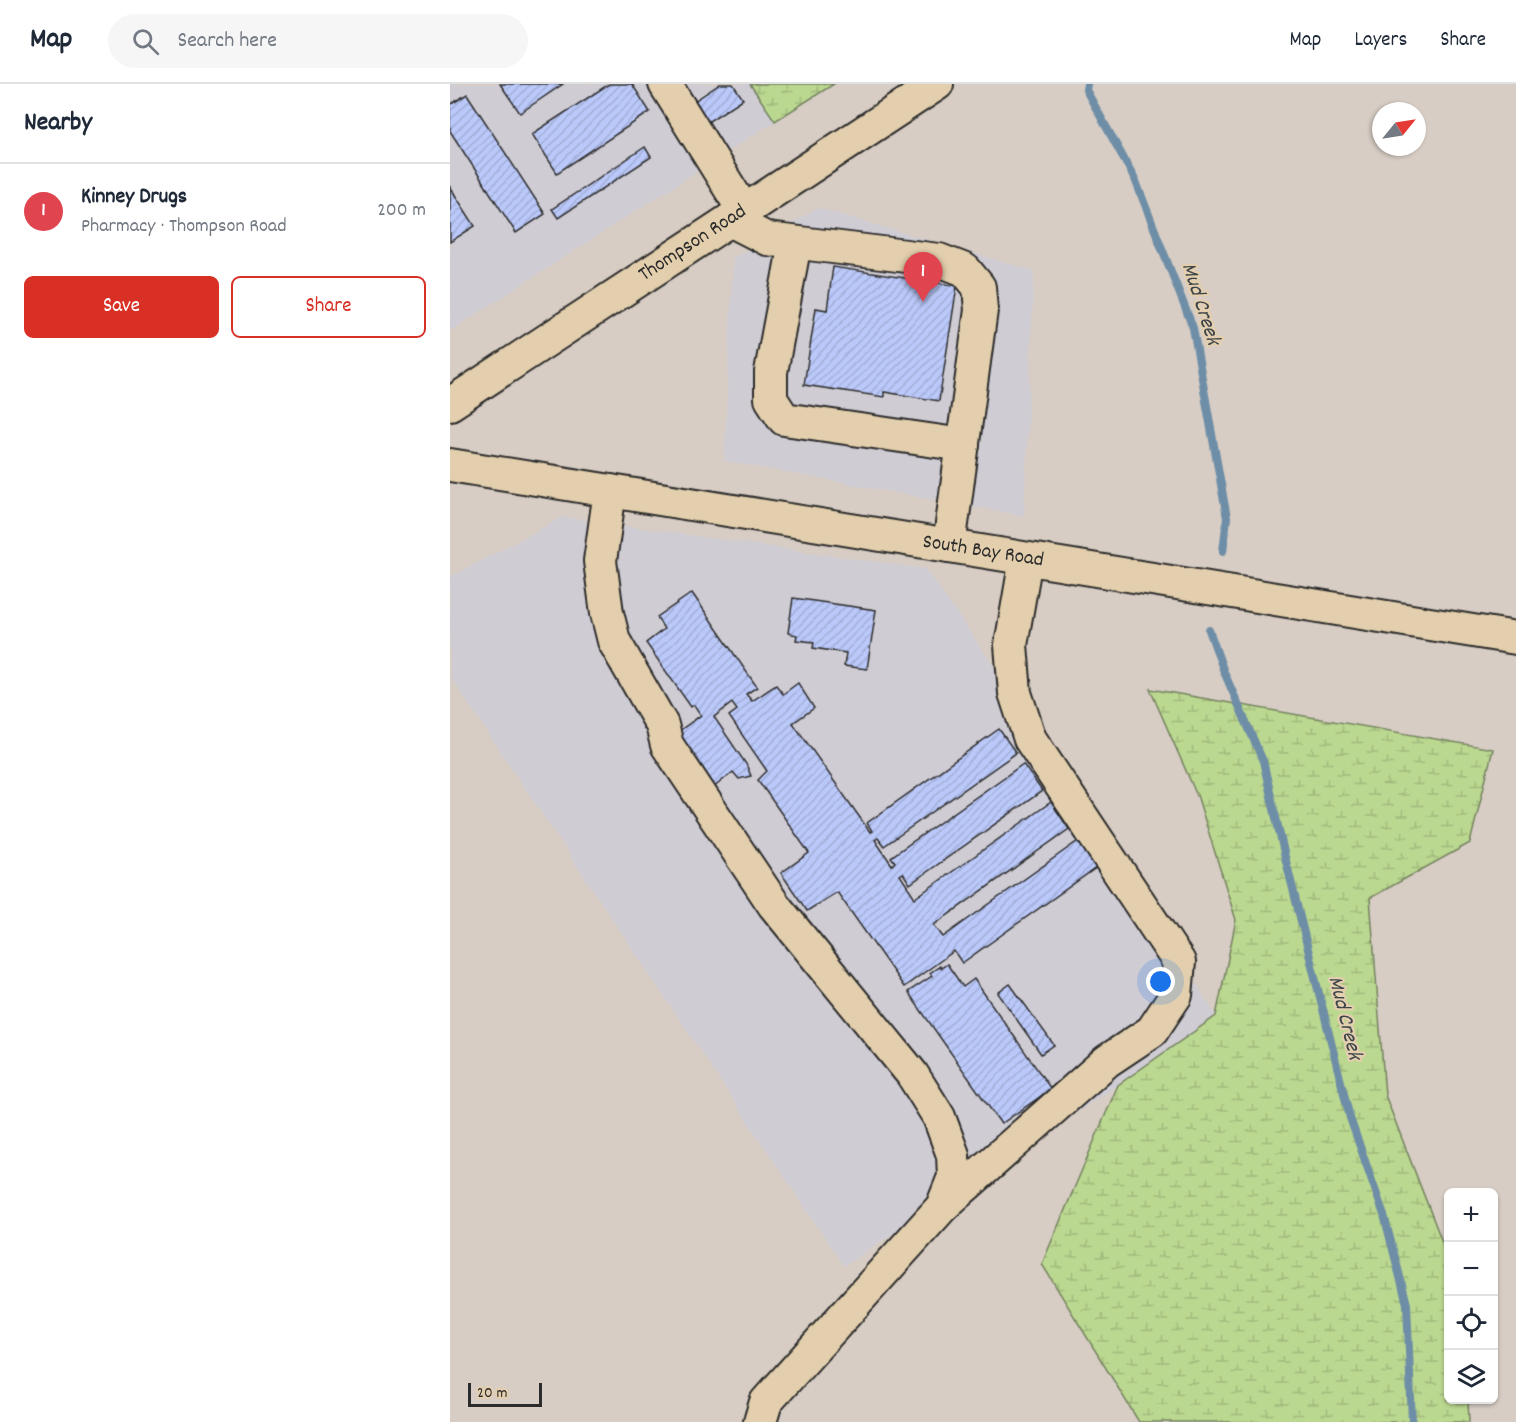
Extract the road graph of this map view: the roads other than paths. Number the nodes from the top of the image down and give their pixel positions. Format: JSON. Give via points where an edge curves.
{"nodes":[{"id":1,"x":665,"y":84,"type":"edge"},
{"id":2,"x":937,"y":84,"type":"edge"},
{"id":3,"x":737,"y":216,"type":"junction"},
{"id":4,"x":795,"y":243,"type":"junction"},
{"id":5,"x":450,"y":404,"type":"edge"},
{"id":6,"x":963,"y":445,"type":"junction"},
{"id":7,"x":450,"y":465,"type":"edge"},
{"id":8,"x":610,"y":491,"type":"junction"},
{"id":9,"x":949,"y":546,"type":"junction"},
{"id":10,"x":1026,"y":559,"type":"junction"},
{"id":11,"x":1516,"y":638,"type":"edge"},
{"id":12,"x":942,"y":1207,"type":"junction"},
{"id":13,"x":760,"y":1422,"type":"edge"}],
"edges":[{"from":1,"to":3,"type":"street"},
{"from":2,"to":3,"type":"street","name":"Thompson Road"},
{"from":3,"to":4,"type":"street","via":[[767,239]]},
{"from":3,"to":5,"type":"street","name":"Thompson Road"},
{"from":4,"to":6,"type":"street","via":[[939,260],[965,270],[979,287],[981,310]]},
{"from":4,"to":6,"type":"street","via":[[771,372],[771,399],[784,419]]},
{"from":6,"to":9,"type":"street"},
{"from":7,"to":8,"type":"street","name":"South Bay Road"},
{"from":8,"to":9,"type":"street","name":"South Bay Road"},
{"from":8,"to":12,"type":"street","via":[[600,561],[614,640],[662,725],[667,745],[767,895],[912,1074],[939,1117],[953,1155],[954,1177]]},
{"from":9,"to":10,"type":"street","name":"South Bay Road"},
{"from":10,"to":11,"type":"street","name":"South Bay Road"},
{"from":10,"to":12,"type":"street","via":[[1011,645],[1015,693],[1030,739],[1179,962],[1176,995],[1152,1031],[1107,1061]]},
{"from":12,"to":13,"type":"street","via":[[766,1402]]}]}
